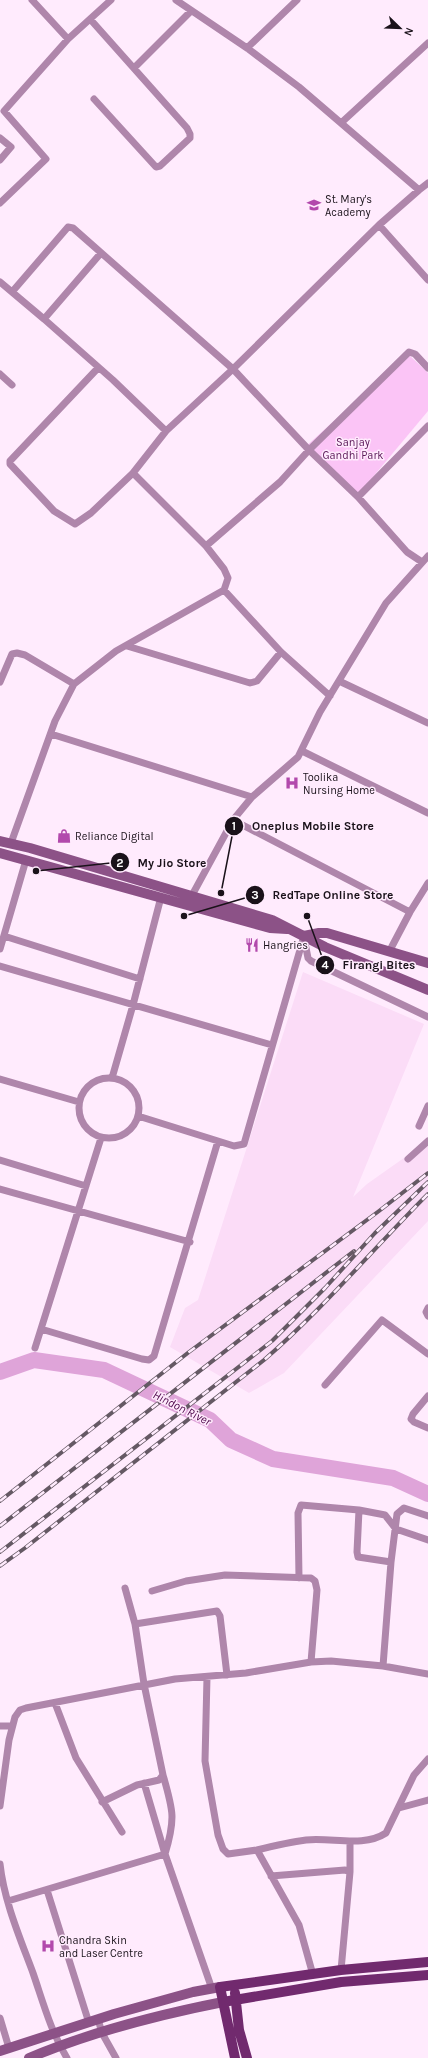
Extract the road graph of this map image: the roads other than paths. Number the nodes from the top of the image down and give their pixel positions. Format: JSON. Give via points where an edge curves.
{"nodes":[{"id":1,"x":32,"y":0,"type":"edge"},
{"id":2,"x":111,"y":0,"type":"edge"},
{"id":3,"x":176,"y":0,"type":"edge"},
{"id":4,"x":297,"y":0,"type":"edge"},
{"id":5,"x":192,"y":10,"type":"junction"},
{"id":6,"x":90,"y":19,"type":"junction"},
{"id":7,"x":68,"y":39,"type":"junction"},
{"id":8,"x":428,"y":43,"type":"edge"},
{"id":9,"x":247,"y":48,"type":"junction"},
{"id":10,"x":134,"y":68,"type":"junction"},
{"id":11,"x":94,"y":99,"type":"dead end"},
{"id":12,"x":341,"y":123,"type":"junction"},
{"id":13,"x":0,"y":138,"type":"edge"},
{"id":14,"x":0,"y":160,"type":"edge"},
{"id":15,"x":428,"y":182,"type":"edge"},
{"id":16,"x":419,"y":190,"type":"junction"},
{"id":17,"x":2,"y":198,"type":"edge"},
{"id":18,"x":379,"y":225,"type":"junction"},
{"id":19,"x":101,"y":253,"type":"junction"},
{"id":20,"x":428,"y":280,"type":"edge"},
{"id":21,"x":0,"y":282,"type":"edge"},
{"id":22,"x":12,"y":292,"type":"junction"},
{"id":23,"x":44,"y":319,"type":"junction"},
{"id":24,"x":98,"y":368,"type":"junction"},
{"id":25,"x":428,"y":368,"type":"edge"},
{"id":26,"x":233,"y":369,"type":"junction"},
{"id":27,"x":0,"y":374,"type":"edge"},
{"id":28,"x":12,"y":385,"type":"dead end"},
{"id":29,"x":428,"y":426,"type":"edge"},
{"id":30,"x":166,"y":431,"type":"junction"},
{"id":31,"x":309,"y":450,"type":"junction"},
{"id":32,"x":132,"y":473,"type":"junction"},
{"id":33,"x":358,"y":497,"type":"junction"},
{"id":34,"x":206,"y":546,"type":"junction"},
{"id":35,"x":428,"y":556,"type":"edge"},
{"id":36,"x":422,"y":562,"type":"junction"},
{"id":37,"x":224,"y":590,"type":"junction"},
{"id":38,"x":127,"y":646,"type":"junction"},
{"id":39,"x":281,"y":652,"type":"junction"},
{"id":40,"x":339,"y":681,"type":"junction"},
{"id":41,"x":0,"y":682,"type":"edge"},
{"id":42,"x":74,"y":684,"type":"junction"},
{"id":43,"x":330,"y":696,"type":"junction"},
{"id":44,"x":428,"y":723,"type":"edge"},
{"id":45,"x":51,"y":734,"type":"junction"},
{"id":46,"x":302,"y":751,"type":"junction"},
{"id":47,"x":252,"y":797,"type":"junction"},
{"id":48,"x":428,"y":813,"type":"edge"},
{"id":49,"x":233,"y":820,"type":"junction"},
{"id":50,"x":0,"y":841,"type":"edge"},
{"id":51,"x":11,"y":843,"type":"junction"},
{"id":52,"x":0,"y":853,"type":"edge"},
{"id":53,"x":26,"y":860,"type":"junction"},
{"id":54,"x":428,"y":883,"type":"edge"},
{"id":55,"x":161,"y":897,"type":"junction"},
{"id":56,"x":189,"y":900,"type":"junction"},
{"id":57,"x":410,"y":912,"type":"junction"},
{"id":58,"x":4,"y":936,"type":"junction"},
{"id":59,"x":304,"y":936,"type":"junction"},
{"id":60,"x":0,"y":949,"type":"edge"},
{"id":61,"x":389,"y":952,"type":"junction"},
{"id":62,"x":428,"y":963,"type":"edge"},
{"id":63,"x":0,"y":966,"type":"edge"},
{"id":64,"x":140,"y":979,"type":"junction"},
{"id":65,"x":428,"y":990,"type":"edge"},
{"id":66,"x":133,"y":1005,"type":"junction"},
{"id":67,"x":428,"y":1017,"type":"edge"},
{"id":68,"x":272,"y":1045,"type":"junction"},
{"id":69,"x":112,"y":1078,"type":"junction"},
{"id":70,"x":0,"y":1080,"type":"edge"},
{"id":71,"x":79,"y":1102,"type":"junction"},
{"id":72,"x":428,"y":1106,"type":"edge"},
{"id":73,"x":138,"y":1116,"type":"junction"},
{"id":74,"x":419,"y":1126,"type":"dead end"},
{"id":75,"x":101,"y":1138,"type":"junction"},
{"id":76,"x":218,"y":1141,"type":"junction"},
{"id":77,"x":428,"y":1141,"type":"edge"},
{"id":78,"x":408,"y":1159,"type":"dead end"},
{"id":79,"x":0,"y":1160,"type":"edge"},
{"id":80,"x":86,"y":1186,"type":"junction"},
{"id":81,"x":0,"y":1189,"type":"edge"},
{"id":82,"x":78,"y":1212,"type":"junction"},
{"id":83,"x":190,"y":1242,"type":"junction"},
{"id":84,"x":428,"y":1308,"type":"edge"},
{"id":85,"x":428,"y":1316,"type":"edge"},
{"id":86,"x":41,"y":1329,"type":"junction"},
{"id":87,"x":35,"y":1348,"type":"dead end"},
{"id":88,"x":427,"y":1352,"type":"edge"},
{"id":89,"x":325,"y":1385,"type":"dead end"},
{"id":90,"x":428,"y":1396,"type":"edge"},
{"id":91,"x":428,"y":1428,"type":"edge"},
{"id":92,"x":359,"y":1510,"type":"junction"},
{"id":93,"x":428,"y":1516,"type":"edge"},
{"id":94,"x":396,"y":1529,"type":"junction"},
{"id":95,"x":428,"y":1540,"type":"edge"},
{"id":96,"x":391,"y":1562,"type":"junction"},
{"id":97,"x":299,"y":1578,"type":"junction"},
{"id":98,"x":125,"y":1588,"type":"dead end"},
{"id":99,"x":152,"y":1591,"type":"dead end"},
{"id":100,"x":135,"y":1624,"type":"junction"},
{"id":101,"x":312,"y":1662,"type":"junction"},
{"id":102,"x":383,"y":1666,"type":"junction"},
{"id":103,"x":428,"y":1674,"type":"edge"},
{"id":104,"x":227,"y":1675,"type":"junction"},
{"id":105,"x":207,"y":1677,"type":"junction"},
{"id":106,"x":144,"y":1684,"type":"junction"},
{"id":107,"x":55,"y":1703,"type":"junction"},
{"id":108,"x":0,"y":1726,"type":"edge"},
{"id":109,"x":12,"y":1726,"type":"junction"},
{"id":110,"x":428,"y":1759,"type":"edge"},
{"id":111,"x":163,"y":1775,"type":"junction"},
{"id":112,"x":2,"y":1780,"type":"edge"},
{"id":113,"x":144,"y":1783,"type":"junction"},
{"id":114,"x":428,"y":1800,"type":"edge"},
{"id":115,"x":102,"y":1802,"type":"junction"},
{"id":116,"x":0,"y":1806,"type":"edge"},
{"id":117,"x":399,"y":1808,"type":"junction"},
{"id":118,"x":122,"y":1832,"type":"dead end"},
{"id":119,"x":350,"y":1841,"type":"junction"},
{"id":120,"x":257,"y":1850,"type":"junction"},
{"id":121,"x":165,"y":1854,"type":"junction"},
{"id":122,"x":0,"y":1864,"type":"edge"},
{"id":123,"x":350,"y":1872,"type":"junction"},
{"id":124,"x":270,"y":1876,"type":"junction"},
{"id":125,"x":47,"y":1890,"type":"junction"},
{"id":126,"x":8,"y":1901,"type":"junction"},
{"id":127,"x":428,"y":1962,"type":"edge"},
{"id":128,"x":341,"y":1970,"type":"junction"},
{"id":129,"x":313,"y":1975,"type":"junction"},
{"id":130,"x":428,"y":1975,"type":"edge"},
{"id":131,"x":233,"y":1985,"type":"junction"},
{"id":132,"x":216,"y":1988,"type":"junction"},
{"id":133,"x":237,"y":1998,"type":"junction"},
{"id":134,"x":223,"y":2002,"type":"junction"},
{"id":135,"x":0,"y":2018,"type":"edge"},
{"id":136,"x":93,"y":2021,"type":"junction"},
{"id":137,"x":102,"y":2033,"type":"junction"},
{"id":138,"x":54,"y":2034,"type":"junction"},
{"id":139,"x":59,"y":2045,"type":"junction"},
{"id":140,"x":4,"y":2050,"type":"edge"},
{"id":141,"x":35,"y":2057,"type":"edge"},
{"id":142,"x":67,"y":2058,"type":"edge"},
{"id":143,"x":116,"y":2058,"type":"edge"},
{"id":144,"x":235,"y":2058,"type":"edge"},
{"id":145,"x":247,"y":2058,"type":"edge"}],
"edges":[{"from":1,"to":7,"type":"street"},
{"from":2,"to":6,"type":"street"},
{"from":3,"to":5,"type":"street"},
{"from":4,"to":9,"type":"street"},
{"from":5,"to":9,"type":"street"},
{"from":5,"to":10,"type":"street"},
{"from":6,"to":7,"type":"street"},
{"from":6,"to":10,"type":"street"},
{"from":7,"to":17,"type":"street","via":[[5,110],[6,115],[46,159]]},
{"from":8,"to":12,"type":"street"},
{"from":9,"to":12,"type":"street"},
{"from":10,"to":11,"type":"street","via":[[190,134],[160,166],[154,165]]},
{"from":12,"to":16,"type":"street"},
{"from":13,"to":14,"type":"street","via":[[11,147]]},
{"from":15,"to":16,"type":"street"},
{"from":16,"to":18,"type":"street"},
{"from":18,"to":20,"type":"street"},
{"from":18,"to":26,"type":"street"},
{"from":19,"to":22,"type":"street","via":[[73,228],[68,227]]},
{"from":19,"to":23,"type":"street"},
{"from":19,"to":26,"type":"street"},
{"from":21,"to":22,"type":"street"},
{"from":22,"to":23,"type":"street"},
{"from":23,"to":24,"type":"street"},
{"from":24,"to":30,"type":"street"},
{"from":24,"to":32,"type":"street","via":[[10,461],[10,464],[54,511],[74,524],[91,513]]},
{"from":25,"to":31,"type":"street","via":[[415,354],[409,352]]},
{"from":26,"to":30,"type":"street"},
{"from":26,"to":31,"type":"street"},
{"from":27,"to":28,"type":"street"},
{"from":29,"to":33,"type":"street"},
{"from":30,"to":32,"type":"street"},
{"from":31,"to":33,"type":"street"},
{"from":31,"to":34,"type":"street","via":[[280,482]]},
{"from":32,"to":34,"type":"street"},
{"from":33,"to":36,"type":"street","via":[[406,552]]},
{"from":34,"to":37,"type":"street","via":[[226,573],[228,578]]},
{"from":35,"to":36,"type":"street"},
{"from":36,"to":40,"type":"street","via":[[386,603]]},
{"from":37,"to":38,"type":"street"},
{"from":37,"to":39,"type":"street"},
{"from":38,"to":39,"type":"street","via":[[250,683],[257,681]]},
{"from":38,"to":42,"type":"street","via":[[116,651]]},
{"from":39,"to":43,"type":"street"},
{"from":40,"to":43,"type":"street"},
{"from":40,"to":44,"type":"street"},
{"from":41,"to":42,"type":"street","via":[[12,654],[17,653],[25,655]]},
{"from":42,"to":45,"type":"street","via":[[61,707]]},
{"from":43,"to":46,"type":"street"},
{"from":45,"to":47,"type":"street"},
{"from":45,"to":51,"type":"street"},
{"from":46,"to":47,"type":"street"},
{"from":46,"to":48,"type":"street"},
{"from":47,"to":49,"type":"street"},
{"from":49,"to":56,"type":"street"},
{"from":49,"to":57,"type":"street"},
{"from":50,"to":51,"type":"main road"},
{"from":51,"to":56,"type":"main road"},
{"from":52,"to":53,"type":"main road"},
{"from":53,"to":55,"type":"main road"},
{"from":53,"to":58,"type":"street"},
{"from":54,"to":57,"type":"street"},
{"from":55,"to":56,"type":"main road"},
{"from":55,"to":64,"type":"street"},
{"from":56,"to":59,"type":"main road","via":[[270,928],[287,929]]},
{"from":57,"to":61,"type":"street"},
{"from":58,"to":60,"type":"street"},
{"from":58,"to":64,"type":"street"},
{"from":59,"to":61,"type":"main road","via":[[319,932],[327,933]]},
{"from":59,"to":65,"type":"main road"},
{"from":59,"to":67,"type":"street","via":[[308,958],[311,961]]},
{"from":59,"to":68,"type":"street"},
{"from":61,"to":62,"type":"main road"},
{"from":63,"to":66,"type":"street"},
{"from":64,"to":66,"type":"street"},
{"from":66,"to":68,"type":"street"},
{"from":66,"to":69,"type":"street"},
{"from":68,"to":76,"type":"street","via":[[244,1144],[234,1146]]},
{"from":69,"to":71,"type":"street","via":[[103,1078],[90,1084],[81,1094]]},
{"from":69,"to":73,"type":"street","via":[[122,1080],[134,1091],[139,1106]]},
{"from":70,"to":71,"type":"street"},
{"from":71,"to":75,"type":"street","via":[[78,1112],[86,1128]]},
{"from":72,"to":74,"type":"street"},
{"from":73,"to":75,"type":"street","via":[[128,1132],[120,1137]]},
{"from":73,"to":76,"type":"street"},
{"from":75,"to":80,"type":"street"},
{"from":76,"to":83,"type":"street"},
{"from":77,"to":78,"type":"street"},
{"from":79,"to":80,"type":"street"},
{"from":80,"to":82,"type":"street"},
{"from":81,"to":82,"type":"street"},
{"from":82,"to":83,"type":"street"},
{"from":82,"to":86,"type":"street"},
{"from":83,"to":86,"type":"street","via":[[158,1348],[149,1360]]},
{"from":84,"to":85,"type":"street"},
{"from":86,"to":87,"type":"street"},
{"from":88,"to":89,"type":"street","via":[[382,1320]]},
{"from":90,"to":91,"type":"street","via":[[412,1417],[413,1422]]},
{"from":92,"to":94,"type":"street","via":[[385,1515]]},
{"from":92,"to":96,"type":"street","via":[[358,1557]]},
{"from":92,"to":97,"type":"street","via":[[301,1505],[298,1513]]},
{"from":93,"to":94,"type":"street","via":[[404,1508],[397,1514]]},
{"from":94,"to":95,"type":"street"},
{"from":94,"to":96,"type":"street"},
{"from":96,"to":102,"type":"street"},
{"from":97,"to":99,"type":"street","via":[[225,1575]]},
{"from":97,"to":101,"type":"street","via":[[311,1578],[317,1584]]},
{"from":98,"to":100,"type":"street"},
{"from":100,"to":104,"type":"street","via":[[217,1611],[220,1616]]},
{"from":100,"to":106,"type":"street"},
{"from":101,"to":102,"type":"street","via":[[331,1661]]},
{"from":101,"to":104,"type":"street"},
{"from":102,"to":103,"type":"street"},
{"from":104,"to":105,"type":"street"},
{"from":105,"to":106,"type":"street"},
{"from":105,"to":120,"type":"street","via":[[205,1761],[218,1835],[228,1854]]},
{"from":106,"to":107,"type":"street"},
{"from":106,"to":111,"type":"street"},
{"from":107,"to":109,"type":"street","via":[[20,1710]]},
{"from":107,"to":115,"type":"street","via":[[69,1743]]},
{"from":108,"to":109,"type":"street"},
{"from":109,"to":112,"type":"street"},
{"from":110,"to":117,"type":"street","via":[[414,1774]]},
{"from":111,"to":113,"type":"street","via":[[159,1780]]},
{"from":111,"to":121,"type":"street","via":[[173,1821]]},
{"from":112,"to":116,"type":"street"},
{"from":113,"to":115,"type":"street"},
{"from":113,"to":121,"type":"street"},
{"from":114,"to":117,"type":"street"},
{"from":115,"to":118,"type":"street"},
{"from":117,"to":119,"type":"street","via":[[393,1822],[382,1836]]},
{"from":119,"to":120,"type":"street","via":[[307,1840]]},
{"from":119,"to":123,"type":"street"},
{"from":120,"to":124,"type":"street"},
{"from":121,"to":125,"type":"street"},
{"from":121,"to":132,"type":"street"},
{"from":122,"to":126,"type":"street"},
{"from":123,"to":124,"type":"street","via":[[345,1870]]},
{"from":123,"to":128,"type":"street"},
{"from":124,"to":129,"type":"street","via":[[299,1925]]},
{"from":125,"to":126,"type":"street"},
{"from":125,"to":136,"type":"street"},
{"from":126,"to":138,"type":"street"},
{"from":127,"to":128,"type":"main road"},
{"from":128,"to":129,"type":"main road"},
{"from":129,"to":131,"type":"main road"},
{"from":130,"to":133,"type":"main road","via":[[341,1982]]},
{"from":131,"to":132,"type":"main road"},
{"from":131,"to":133,"type":"main road"},
{"from":132,"to":134,"type":"main road"},
{"from":132,"to":136,"type":"main road","via":[[193,1992]]},
{"from":133,"to":134,"type":"main road"},
{"from":133,"to":145,"type":"main road","via":[[239,2030]]},
{"from":134,"to":137,"type":"main road","via":[[161,2014]]},
{"from":134,"to":144,"type":"main road"},
{"from":135,"to":140,"type":"street"},
{"from":136,"to":137,"type":"street"},
{"from":136,"to":138,"type":"main road"},
{"from":137,"to":139,"type":"main road"},
{"from":137,"to":143,"type":"street"},
{"from":138,"to":139,"type":"street"},
{"from":138,"to":140,"type":"main road"},
{"from":139,"to":141,"type":"main road"},
{"from":139,"to":142,"type":"street"}]}
